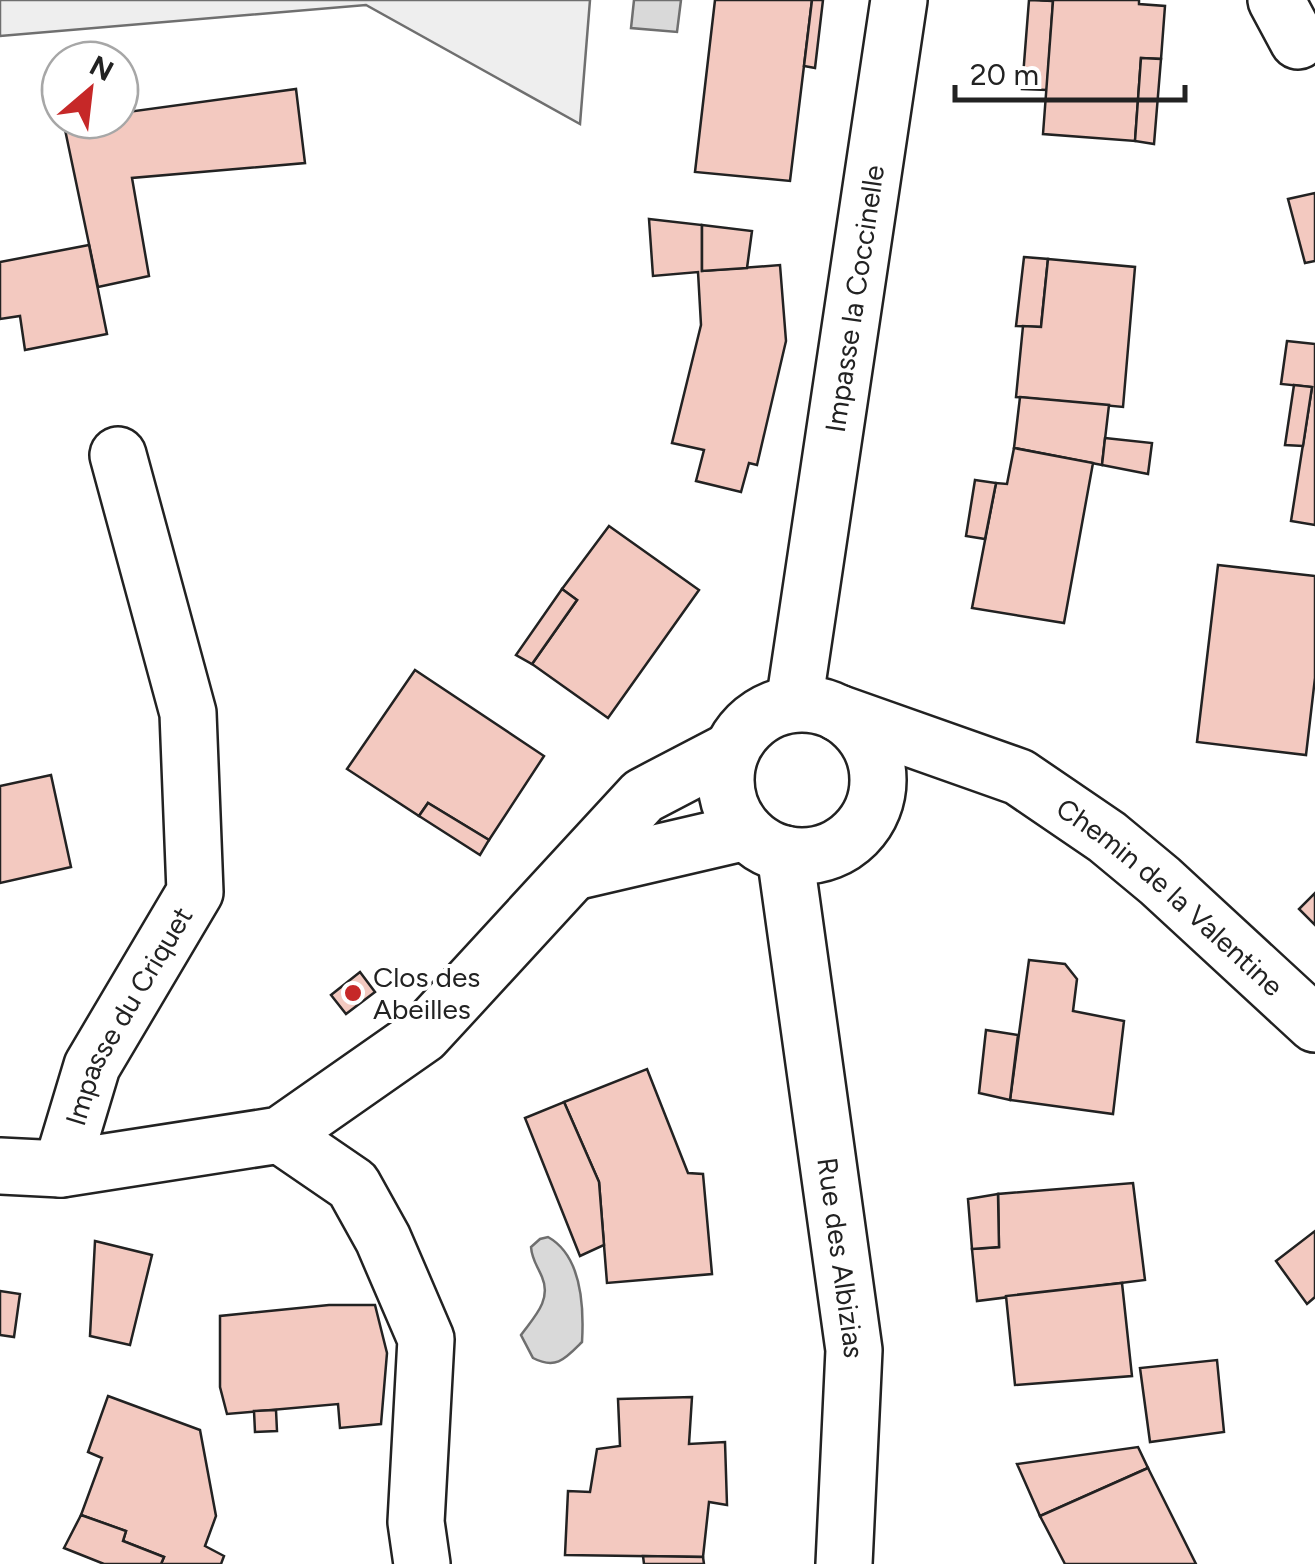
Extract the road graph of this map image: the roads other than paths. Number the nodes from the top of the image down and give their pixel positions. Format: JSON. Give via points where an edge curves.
{"nodes":[{"id":1,"x":899,"y":0,"type":"edge"},
{"id":2,"x":118,"y":454,"type":"dead end"},
{"id":3,"x":821,"y":709,"type":"junction"},
{"id":4,"x":731,"y":750,"type":"junction"},
{"id":5,"x":1019,"y":777,"type":"junction"},
{"id":6,"x":876,"y":798,"type":"junction"},
{"id":7,"x":765,"y":843,"type":"junction"},
{"id":8,"x":574,"y":872,"type":"junction"},
{"id":9,"x":797,"y":952,"type":"junction"},
{"id":10,"x":1315,"y":1024,"type":"edge"},
{"id":11,"x":280,"y":1135,"type":"junction"},
{"id":12,"x":0,"y":1166,"type":"edge"},
{"id":13,"x":60,"y":1170,"type":"junction"},
{"id":14,"x":422,"y":1564,"type":"edge"},
{"id":15,"x":844,"y":1564,"type":"edge"}],
"edges":[{"from":1,"to":3,"type":"street","name":"Impasse la Coccinelle","via":[[808,596]]},
{"from":2,"to":13,"type":"street","name":"Impasse du Criquet","via":[[188,713],[194,892],[92,1066]]},
{"from":3,"to":4,"type":"street","via":[[768,710]]},
{"from":3,"to":5,"type":"street","name":"Chemin de la Valentine"},
{"from":3,"to":6,"type":"street","via":[[852,722],[869,742]]},
{"from":4,"to":7,"type":"street","via":[[726,780],[734,815]]},
{"from":4,"to":8,"type":"street","via":[[643,796]]},
{"from":5,"to":6,"type":"street"},
{"from":5,"to":10,"type":"street","name":"Chemin de la Valentine","via":[[1134,859]]},
{"from":6,"to":7,"type":"street","via":[[852,838],[829,851],[811,856]]},
{"from":6,"to":9,"type":"street"},
{"from":7,"to":8,"type":"street"},
{"from":7,"to":9,"type":"street","name":"Rue des Albizias"},
{"from":8,"to":11,"type":"street","via":[[423,1035]]},
{"from":9,"to":15,"type":"street","name":"Rue des Albizias","via":[[854,1350]]},
{"from":11,"to":13,"type":"street"},
{"from":11,"to":14,"type":"street","via":[[353,1184],[426,1339],[416,1522]]},
{"from":12,"to":13,"type":"street"}]}
